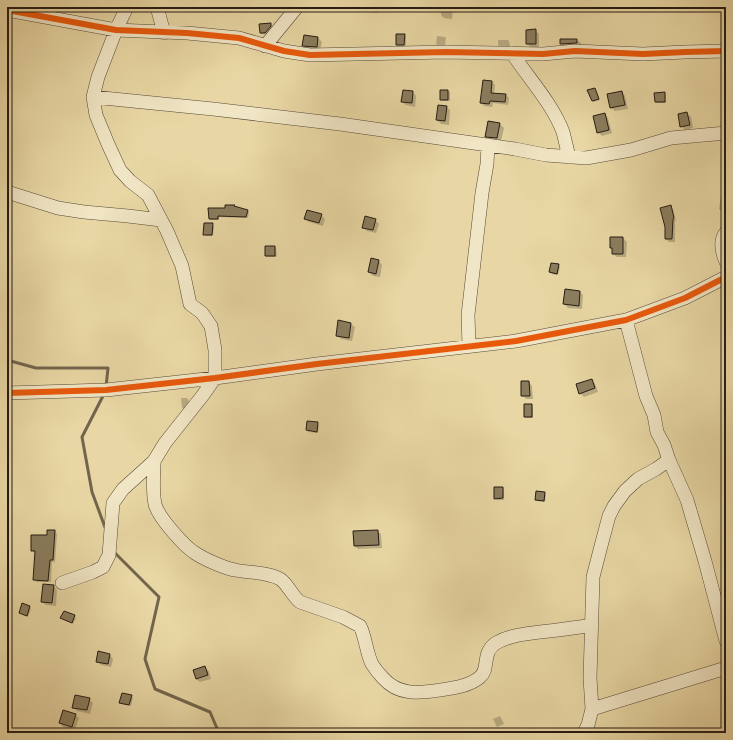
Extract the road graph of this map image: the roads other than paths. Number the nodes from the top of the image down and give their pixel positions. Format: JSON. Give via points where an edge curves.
{"nodes":[{"id":1,"x":127,"y":7,"type":"edge"},
{"id":2,"x":157,"y":7,"type":"edge"},
{"id":3,"x":297,"y":7,"type":"edge"},
{"id":4,"x":7,"y":10,"type":"edge"},
{"id":5,"x":116,"y":30,"type":"junction"},
{"id":6,"x":164,"y":33,"type":"junction"},
{"id":7,"x":265,"y":46,"type":"junction"},
{"id":8,"x":726,"y":51,"type":"edge"},
{"id":9,"x":512,"y":53,"type":"junction"},
{"id":10,"x":94,"y":97,"type":"junction"},
{"id":11,"x":726,"y":133,"type":"edge"},
{"id":12,"x":488,"y":146,"type":"junction"},
{"id":13,"x":569,"y":156,"type":"junction"},
{"id":14,"x":7,"y":192,"type":"edge"},
{"id":15,"x":161,"y":220,"type":"junction"},
{"id":16,"x":726,"y":232,"type":"edge"},
{"id":17,"x":726,"y":262,"type":"edge"},
{"id":18,"x":726,"y":277,"type":"edge"},
{"id":19,"x":626,"y":320,"type":"junction"},
{"id":20,"x":469,"y":346,"type":"junction"},
{"id":21,"x":215,"y":378,"type":"junction"},
{"id":22,"x":7,"y":393,"type":"edge"},
{"id":23,"x":669,"y":460,"type":"junction"},
{"id":24,"x":154,"y":461,"type":"junction"},
{"id":25,"x":62,"y":583,"type":"dead end"},
{"id":26,"x":592,"y":626,"type":"junction"},
{"id":27,"x":726,"y":641,"type":"edge"},
{"id":28,"x":726,"y":668,"type":"edge"},
{"id":29,"x":592,"y":709,"type":"junction"},
{"id":30,"x":584,"y":733,"type":"edge"}],
"edges":[{"from":1,"to":5,"type":"street"},
{"from":2,"to":6,"type":"street"},
{"from":3,"to":7,"type":"street"},
{"from":4,"to":5,"type":"street"},
{"from":5,"to":6,"type":"street"},
{"from":5,"to":10,"type":"street","via":[[98,77]]},
{"from":6,"to":7,"type":"street","via":[[239,38]]},
{"from":7,"to":9,"type":"street","via":[[310,55]]},
{"from":8,"to":9,"type":"street","via":[[642,54],[575,51],[544,54]]},
{"from":9,"to":13,"type":"street","via":[[552,110]]},
{"from":10,"to":12,"type":"street","via":[[340,124]]},
{"from":10,"to":15,"type":"street","via":[[96,115],[120,170],[148,195]]},
{"from":11,"to":13,"type":"street","via":[[671,138],[631,150],[586,158]]},
{"from":12,"to":13,"type":"street"},
{"from":12,"to":20,"type":"street","via":[[468,315]]},
{"from":14,"to":15,"type":"street","via":[[58,208]]},
{"from":15,"to":21,"type":"street","via":[[182,266],[190,304],[211,326],[215,350]]},
{"from":16,"to":17,"type":"street","via":[[722,247]]},
{"from":18,"to":19,"type":"street","via":[[685,298]]},
{"from":19,"to":20,"type":"street","via":[[516,341]]},
{"from":19,"to":23,"type":"street","via":[[657,432]]},
{"from":20,"to":21,"type":"street"},
{"from":21,"to":22,"type":"street","via":[[106,390]]},
{"from":21,"to":24,"type":"street"},
{"from":23,"to":26,"type":"street","via":[[638,479],[625,491],[609,516],[593,577]]},
{"from":23,"to":27,"type":"street","via":[[687,500]]},
{"from":24,"to":25,"type":"street","via":[[122,489],[112,503],[109,555],[104,567]]},
{"from":24,"to":26,"type":"street","via":[[155,504],[159,514],[184,544],[195,553],[226,568],[279,579],[300,602],[343,617],[360,626],[372,664],[388,684],[402,691],[433,691],[470,683],[483,674],[489,649],[510,636]]},
{"from":26,"to":29,"type":"street"},
{"from":28,"to":29,"type":"street"},
{"from":29,"to":30,"type":"street"}]}
